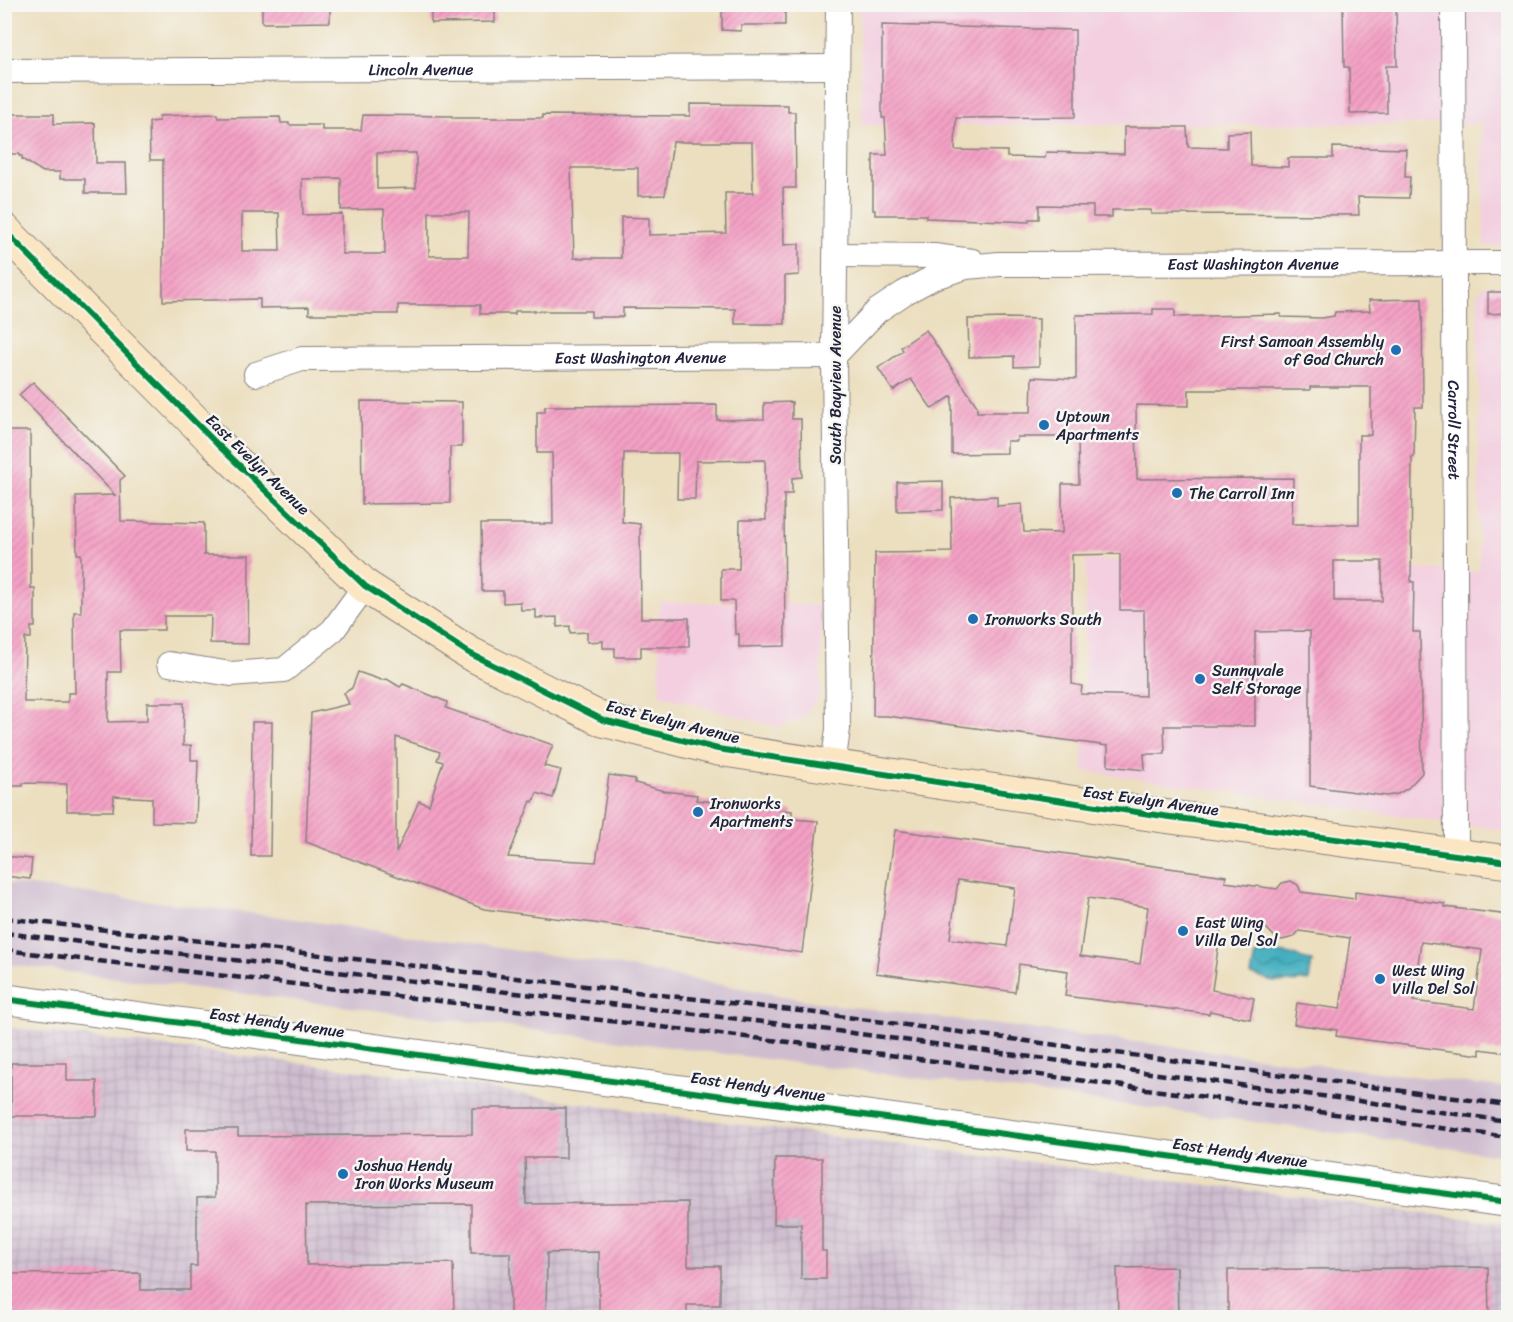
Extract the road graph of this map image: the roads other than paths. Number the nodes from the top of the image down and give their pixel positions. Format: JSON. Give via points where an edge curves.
{"nodes":[{"id":1,"x":838,"y":4,"type":"edge"},
{"id":2,"x":1453,"y":4,"type":"edge"},
{"id":3,"x":837,"y":67,"type":"junction"},
{"id":4,"x":4,"y":71,"type":"edge"},
{"id":5,"x":4,"y":230,"type":"edge"},
{"id":6,"x":836,"y":255,"type":"junction"},
{"id":7,"x":1454,"y":263,"type":"junction"},
{"id":8,"x":1509,"y":263,"type":"edge"},
{"id":9,"x":999,"y":264,"type":"junction"},
{"id":10,"x":834,"y":356,"type":"junction"},
{"id":11,"x":256,"y":374,"type":"dead end"},
{"id":12,"x":365,"y":586,"type":"junction"},
{"id":13,"x":169,"y":664,"type":"dead end"},
{"id":14,"x":833,"y":766,"type":"junction"},
{"id":15,"x":1456,"y":854,"type":"junction"},
{"id":16,"x":1509,"y":862,"type":"edge"},
{"id":17,"x":4,"y":999,"type":"edge"},
{"id":18,"x":1509,"y":1202,"type":"edge"}],
"edges":[{"from":1,"to":3,"type":"street","name":"South Bayview Avenue"},
{"from":2,"to":7,"type":"street","name":"Carroll Street"},
{"from":3,"to":4,"type":"street","name":"Lincoln Avenue"},
{"from":3,"to":6,"type":"street","name":"South Bayview Avenue"},
{"from":5,"to":12,"type":"main road","name":"East Evelyn Avenue"},
{"from":6,"to":9,"type":"street","name":"East Washington Avenue","via":[[934,256]]},
{"from":6,"to":10,"type":"street","name":"South Bayview Avenue"},
{"from":7,"to":8,"type":"street","name":"East Washington Avenue"},
{"from":7,"to":9,"type":"street","name":"East Washington Avenue"},
{"from":7,"to":15,"type":"street","name":"Carroll Street"},
{"from":9,"to":10,"type":"street","name":"East Washington Avenue","via":[[966,267],[933,277],[904,292],[877,311]]},
{"from":10,"to":11,"type":"street","name":"East Washington Avenue","via":[[302,358]]},
{"from":10,"to":14,"type":"street","name":"South Bayview Avenue","via":[[838,729]]},
{"from":12,"to":13,"type":"street","via":[[333,630],[284,670],[231,674]]},
{"from":12,"to":14,"type":"main road","name":"East Evelyn Avenue","via":[[469,653],[603,720],[718,749]]},
{"from":14,"to":15,"type":"main road","name":"East Evelyn Avenue","via":[[1163,816]]},
{"from":15,"to":16,"type":"main road","name":"East Evelyn Avenue"},
{"from":17,"to":18,"type":"street","name":"East Hendy Avenue"}]}
